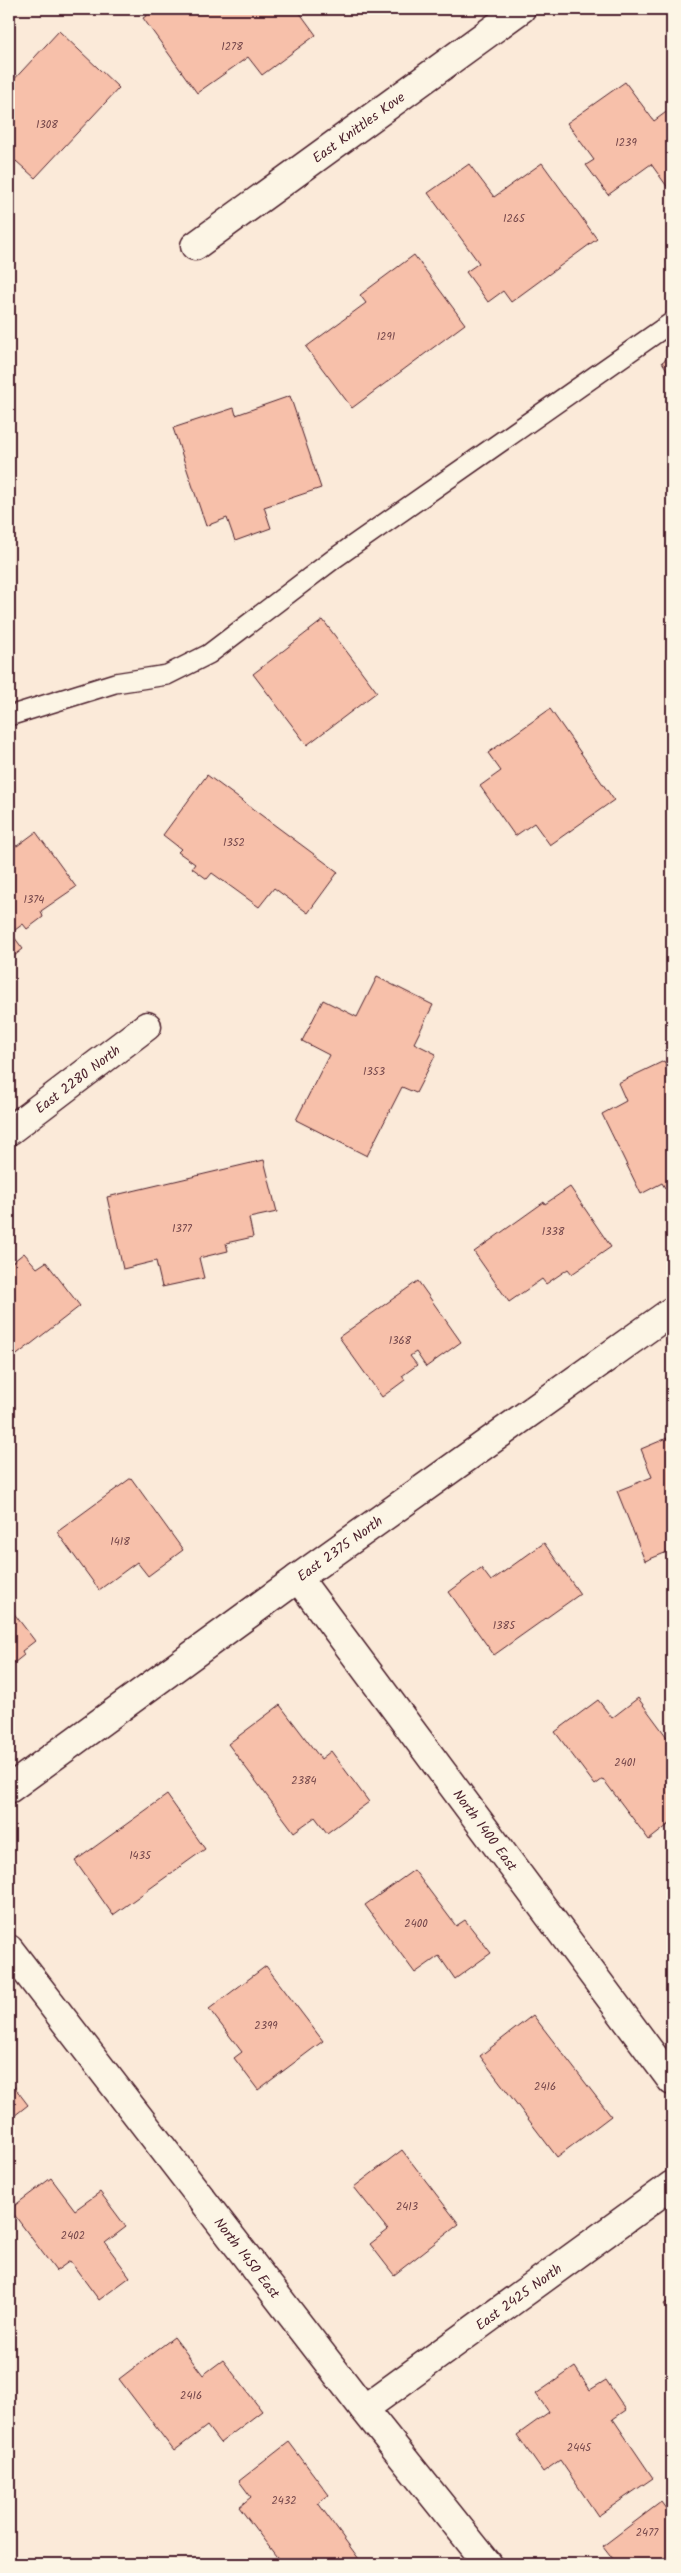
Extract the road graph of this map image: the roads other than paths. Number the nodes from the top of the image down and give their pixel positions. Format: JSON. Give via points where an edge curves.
{"nodes":[{"id":1,"x":521,"y":9,"type":"edge"},
{"id":2,"x":195,"y":246,"type":"dead end"},
{"id":3,"x":672,"y":322,"type":"edge"},
{"id":4,"x":9,"y":716,"type":"edge"},
{"id":5,"x":147,"y":1026,"type":"dead end"},
{"id":6,"x":9,"y":1131,"type":"edge"},
{"id":7,"x":672,"y":1312,"type":"edge"},
{"id":8,"x":298,"y":1578,"type":"junction"},
{"id":9,"x":9,"y":1789,"type":"edge"},
{"id":10,"x":9,"y":1949,"type":"edge"},
{"id":11,"x":672,"y":2081,"type":"edge"},
{"id":12,"x":672,"y":2185,"type":"edge"},
{"id":13,"x":364,"y":2409,"type":"junction"},
{"id":14,"x":488,"y":2564,"type":"edge"}],
"edges":[{"from":1,"to":2,"type":"street","name":"East Knittles Kove"},
{"from":3,"to":4,"type":"lane","via":[[344,552],[209,654],[167,675],[115,684]]},
{"from":5,"to":6,"type":"street","name":"East 2280 North"},
{"from":7,"to":8,"type":"street","name":"East 2375 North"},
{"from":8,"to":9,"type":"street","name":"East 2375 North"},
{"from":8,"to":11,"type":"street","name":"North 1400 East"},
{"from":10,"to":13,"type":"street","name":"North 1450 East"},
{"from":12,"to":13,"type":"street","name":"East 2425 North"},
{"from":13,"to":14,"type":"street","name":"North 1450 East"}]}
